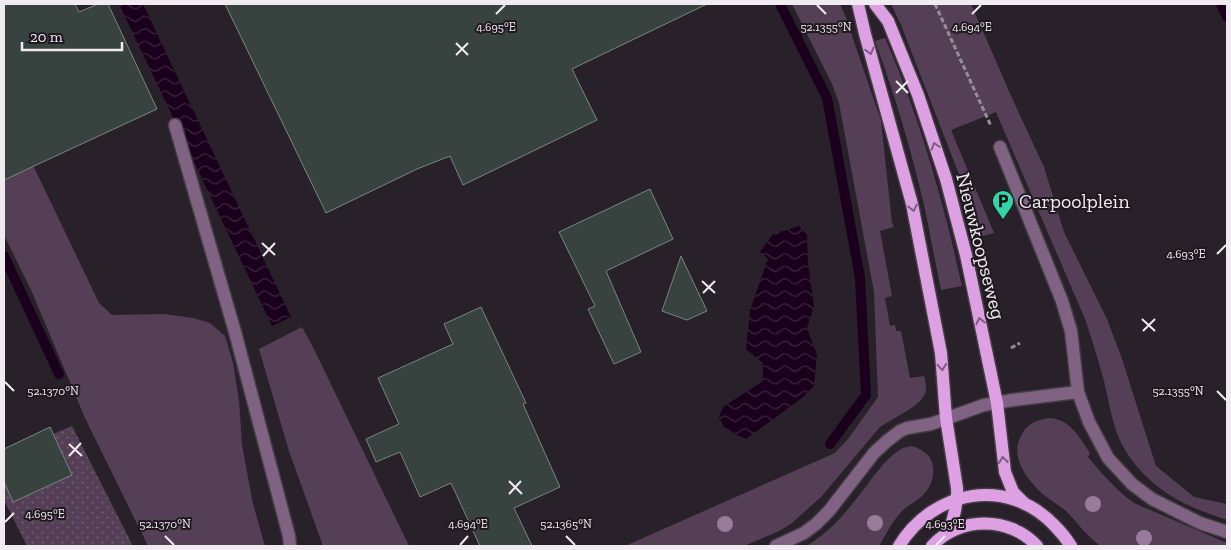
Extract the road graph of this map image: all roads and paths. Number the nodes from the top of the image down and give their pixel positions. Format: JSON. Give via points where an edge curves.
{"nodes":[{"id":1,"x":858,"y":4,"type":"edge"},
{"id":2,"x":876,"y":4,"type":"edge"},
{"id":3,"x":935,"y":4,"type":"edge"},
{"id":4,"x":175,"y":125,"type":"dead end"},
{"id":5,"x":1000,"y":147,"type":"joint"},
{"id":6,"x":1020,"y":343,"type":"dead end"},
{"id":7,"x":1008,"y":350,"type":"dead end"},
{"id":8,"x":1078,"y":392,"type":"junction"},
{"id":9,"x":997,"y":403,"type":"junction"},
{"id":10,"x":946,"y":418,"type":"junction"},
{"id":11,"x":958,"y":498,"type":"junction"},
{"id":12,"x":1024,"y":503,"type":"junction"},
{"id":13,"x":1227,"y":532,"type":"edge"},
{"id":14,"x":948,"y":533,"type":"junction"},
{"id":15,"x":290,"y":546,"type":"edge"},
{"id":16,"x":776,"y":546,"type":"edge"},
{"id":17,"x":899,"y":546,"type":"edge"},
{"id":18,"x":932,"y":546,"type":"edge"},
{"id":19,"x":1036,"y":546,"type":"edge"},
{"id":20,"x":1070,"y":546,"type":"edge"}],
"edges":[{"from":1,"to":10,"type":"main road","one_way":true,"via":[[912,204],[941,353]]},
{"from":9,"to":2,"type":"main road","name":"Nieuwkoopseweg","one_way":true,"via":[[946,179],[918,95],[888,21]]},
{"from":3,"to":5,"type":"path"},
{"from":4,"to":15,"type":"street","via":[[235,332]]},
{"from":5,"to":8,"type":"street","via":[[1062,301],[1071,331]]},
{"from":6,"to":7,"type":"path"},
{"from":8,"to":9,"type":"street"},
{"from":8,"to":13,"type":"street","via":[[1108,458],[1132,484],[1184,515]]},
{"from":9,"to":10,"type":"street"},
{"from":12,"to":9,"type":"main road","name":"Nieuwkoopseweg","one_way":true,"via":[[1013,492],[1005,472]]},
{"from":10,"to":11,"type":"main road"},
{"from":10,"to":16,"type":"street","via":[[900,431],[874,454],[816,524]]},
{"from":11,"to":12,"type":"main road","via":[[991,495]]},
{"from":11,"to":14,"type":"main road"},
{"from":11,"to":17,"type":"main road","via":[[928,514],[910,530]]},
{"from":12,"to":20,"type":"main road","via":[[1049,520]]},
{"from":14,"to":18,"type":"main road"},
{"from":14,"to":19,"type":"main road","via":[[965,525],[992,523],[1020,533]]}]}
